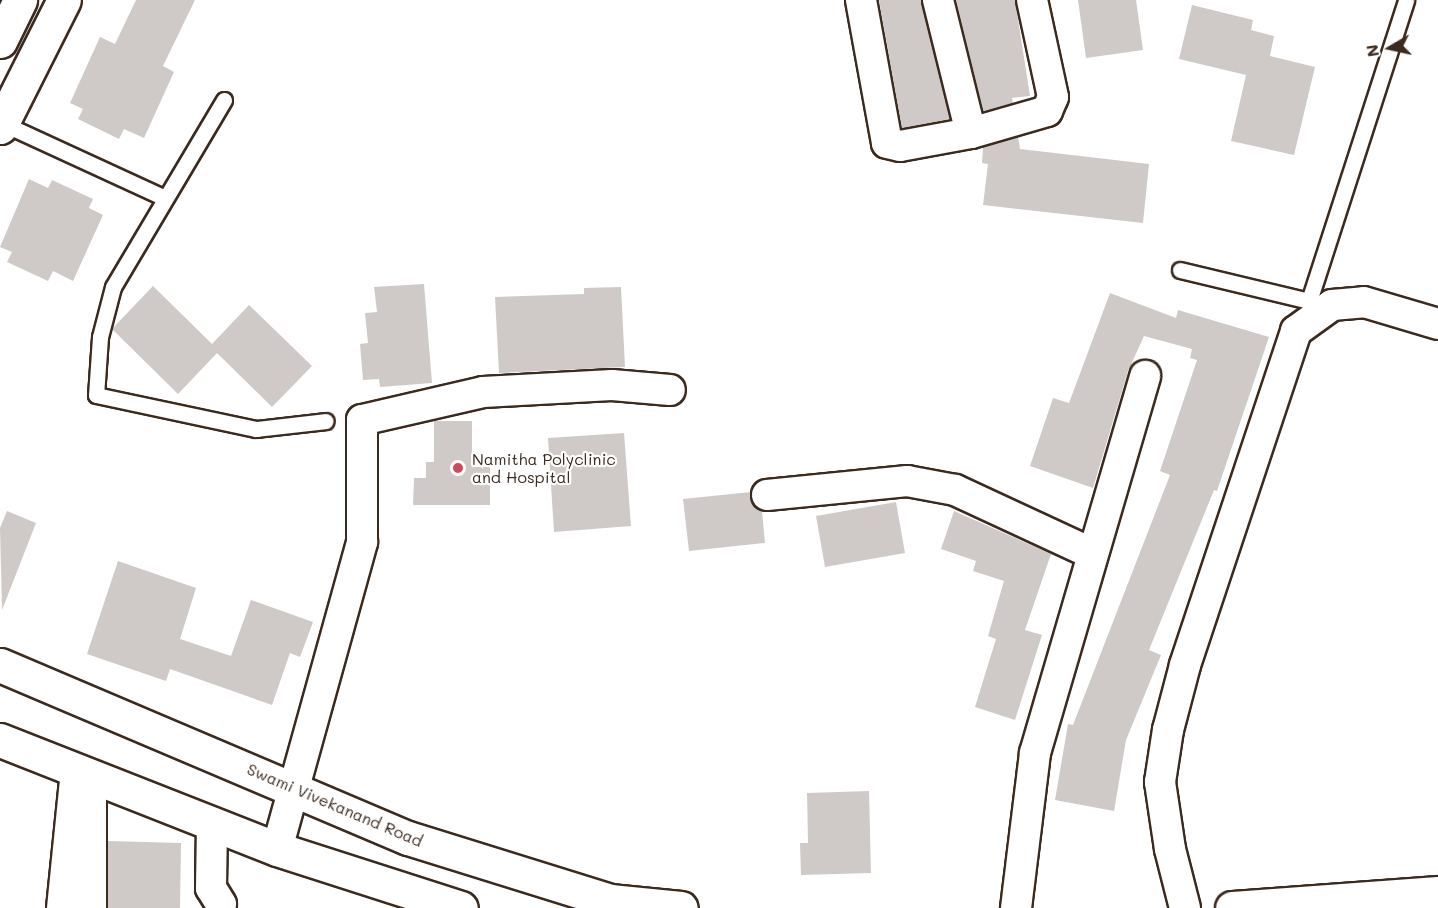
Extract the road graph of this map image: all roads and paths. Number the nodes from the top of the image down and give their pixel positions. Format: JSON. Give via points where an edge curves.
{"nodes":[{"id":1,"x":20,"y":0,"type":"edge"},
{"id":2,"x":63,"y":0,"type":"edge"},
{"id":3,"x":861,"y":0,"type":"edge"},
{"id":4,"x":938,"y":0,"type":"edge"},
{"id":5,"x":1032,"y":0,"type":"edge"},
{"id":6,"x":1406,"y":0,"type":"edge"},
{"id":7,"x":0,"y":41,"type":"edge"},
{"id":8,"x":224,"y":100,"type":"dead end"},
{"id":9,"x":1,"y":125,"type":"edge"},
{"id":10,"x":971,"y":133,"type":"junction"},
{"id":11,"x":163,"y":197,"type":"junction"},
{"id":12,"x":1180,"y":270,"type":"dead end"},
{"id":13,"x":1438,"y":324,"type":"edge"},
{"id":14,"x":1144,"y":376,"type":"dead end"},
{"id":15,"x":670,"y":390,"type":"dead end"},
{"id":16,"x":326,"y":421,"type":"dead end"},
{"id":17,"x":767,"y":495,"type":"dead end"},
{"id":18,"x":1091,"y":553,"type":"junction"},
{"id":19,"x":0,"y":665,"type":"edge"},
{"id":20,"x":0,"y":740,"type":"edge"},
{"id":21,"x":83,"y":773,"type":"junction"},
{"id":22,"x":294,"y":787,"type":"junction"},
{"id":23,"x":223,"y":828,"type":"junction"},
{"id":24,"x":277,"y":849,"type":"junction"},
{"id":25,"x":1438,"y":893,"type":"edge"},
{"id":26,"x":1402,"y":902,"type":"edge"},
{"id":27,"x":220,"y":906,"type":"edge"},
{"id":28,"x":62,"y":908,"type":"edge"},
{"id":29,"x":91,"y":908,"type":"edge"},
{"id":30,"x":461,"y":908,"type":"edge"},
{"id":31,"x":681,"y":908,"type":"edge"},
{"id":32,"x":1016,"y":908,"type":"edge"},
{"id":33,"x":1185,"y":908,"type":"edge"},
{"id":34,"x":1232,"y":908,"type":"edge"}],
"edges":[{"from":1,"to":7,"type":"main road"},
{"from":2,"to":9,"type":"main road"},
{"from":3,"to":10,"type":"street","via":[[887,143],[900,147]]},
{"from":4,"to":10,"type":"street"},
{"from":5,"to":10,"type":"street","via":[[1052,106],[1047,111]]},
{"from":6,"to":12,"type":"lane","via":[[1308,301]]},
{"from":8,"to":11,"type":"lane"},
{"from":9,"to":11,"type":"lane"},
{"from":11,"to":16,"type":"lane","via":[[112,287],[100,337],[96,395],[256,429]]},
{"from":13,"to":33,"type":"street","via":[[1364,302],[1332,305],[1296,332],[1185,665],[1168,730],[1160,782],[1170,849]]},
{"from":14,"to":18,"type":"street"},
{"from":15,"to":22,"type":"street","via":[[612,385],[483,392],[362,420],[362,542]]},
{"from":17,"to":18,"type":"street","via":[[907,481],[955,490]]},
{"from":18,"to":32,"type":"street","via":[[1035,753]]},
{"from":19,"to":22,"type":"main road","name":"Swami Vivekanand Road"},
{"from":20,"to":21,"type":"main road"},
{"from":21,"to":23,"type":"main road"},
{"from":21,"to":28,"type":"street"},
{"from":21,"to":29,"type":"street"},
{"from":22,"to":24,"type":"street"},
{"from":22,"to":31,"type":"main road","name":"Swami Vivekanand Road","via":[[408,838],[610,901]]},
{"from":23,"to":24,"type":"main road"},
{"from":23,"to":27,"type":"street","via":[[229,890]]},
{"from":24,"to":30,"type":"main road"},
{"from":25,"to":26,"type":"main road"},
{"from":26,"to":34,"type":"main road"}]}
